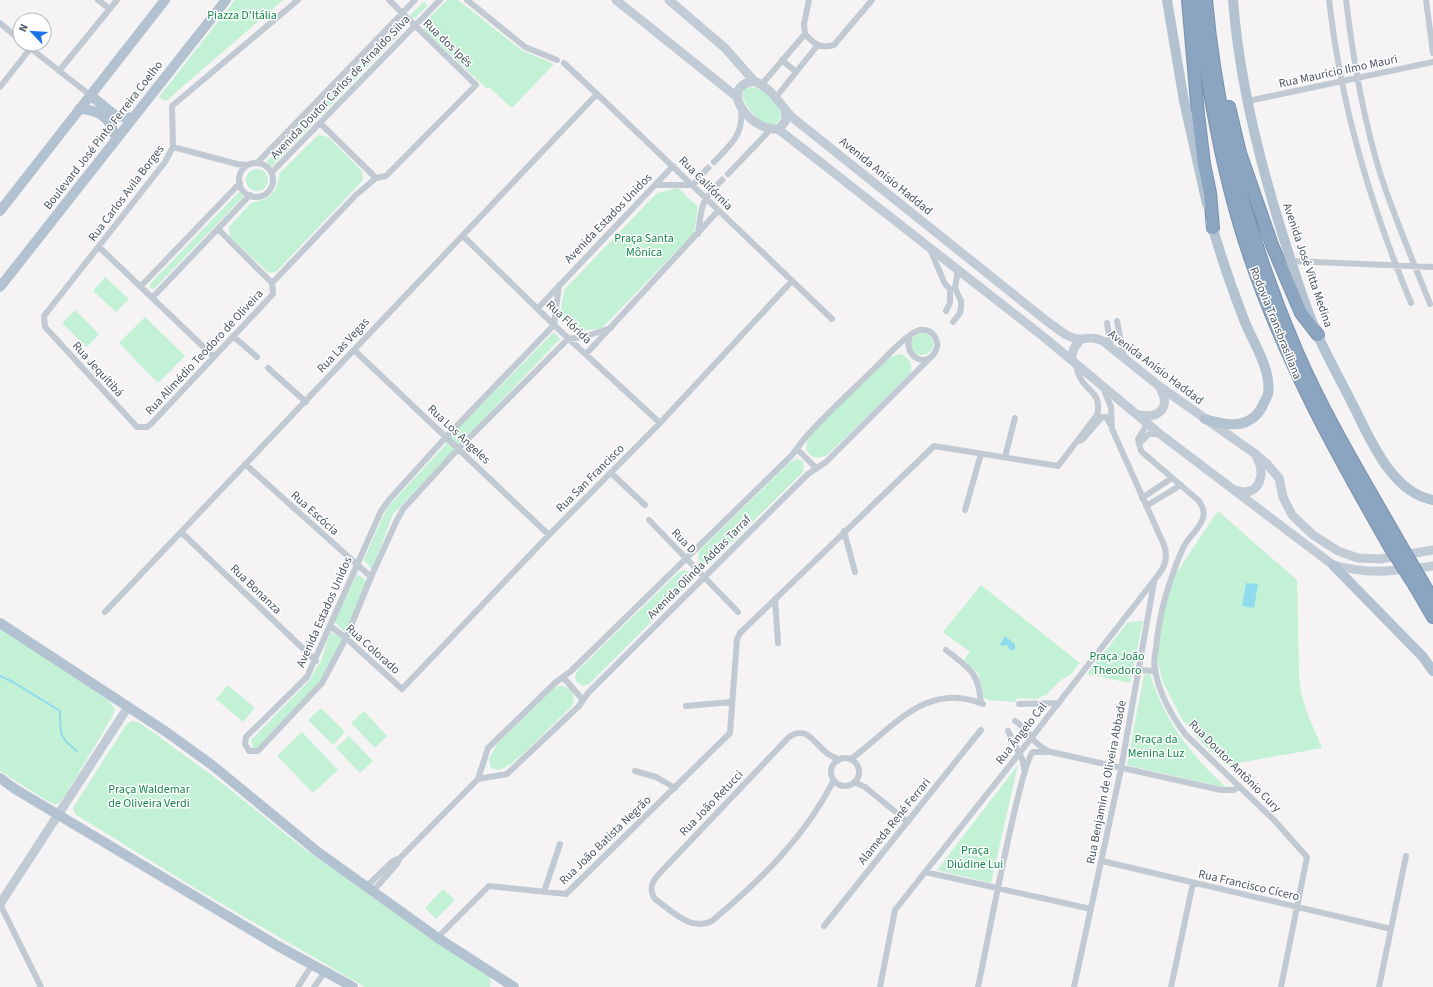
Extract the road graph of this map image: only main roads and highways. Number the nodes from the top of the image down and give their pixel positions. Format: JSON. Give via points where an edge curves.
{"nodes":[{"id":1,"x":164,"y":0,"type":"edge"},
{"id":2,"x":226,"y":0,"type":"edge"},
{"id":3,"x":616,"y":0,"type":"edge"},
{"id":4,"x":669,"y":0,"type":"edge"},
{"id":5,"x":1167,"y":0,"type":"edge"},
{"id":6,"x":1188,"y":0,"type":"edge"},
{"id":7,"x":1196,"y":0,"type":"edge"},
{"id":8,"x":1206,"y":0,"type":"edge"},
{"id":9,"x":1233,"y":0,"type":"edge"},
{"id":10,"x":1213,"y":62,"type":"junction"},
{"id":11,"x":758,"y":83,"type":"junction"},
{"id":12,"x":90,"y":95,"type":"junction"},
{"id":13,"x":737,"y":97,"type":"junction"},
{"id":14,"x":79,"y":109,"type":"junction"},
{"id":15,"x":785,"y":110,"type":"junction"},
{"id":16,"x":132,"y":118,"type":"junction"},
{"id":17,"x":774,"y":129,"type":"junction"},
{"id":18,"x":116,"y":139,"type":"junction"},
{"id":19,"x":0,"y":211,"type":"edge"},
{"id":20,"x":1213,"y":228,"type":"junction"},
{"id":21,"x":0,"y":287,"type":"edge"},
{"id":22,"x":1318,"y":335,"type":"junction"},
{"id":23,"x":1081,"y":339,"type":"junction"},
{"id":24,"x":1074,"y":362,"type":"junction"},
{"id":25,"x":1159,"y":386,"type":"junction"},
{"id":26,"x":1157,"y":414,"type":"junction"},
{"id":27,"x":1139,"y":415,"type":"junction"},
{"id":28,"x":1205,"y":419,"type":"junction"},
{"id":29,"x":1148,"y":423,"type":"junction"},
{"id":30,"x":1254,"y":453,"type":"junction"},
{"id":31,"x":1230,"y":488,"type":"junction"},
{"id":32,"x":1433,"y":500,"type":"edge"},
{"id":33,"x":1395,"y":545,"type":"junction"},
{"id":34,"x":1433,"y":550,"type":"edge"},
{"id":35,"x":1333,"y":565,"type":"junction"},
{"id":36,"x":1433,"y":566,"type":"edge"},
{"id":37,"x":1419,"y":584,"type":"junction"},
{"id":38,"x":1433,"y":600,"type":"edge"},
{"id":39,"x":1433,"y":617,"type":"edge"},
{"id":40,"x":0,"y":623,"type":"edge"},
{"id":41,"x":1433,"y":671,"type":"edge"},
{"id":42,"x":128,"y":708,"type":"junction"},
{"id":43,"x":0,"y":778,"type":"edge"},
{"id":44,"x":59,"y":815,"type":"junction"},
{"id":45,"x":0,"y":904,"type":"edge"},
{"id":46,"x":498,"y":983,"type":"edge"},
{"id":47,"x":353,"y":987,"type":"edge"},
{"id":48,"x":514,"y":987,"type":"edge"}],
"edges":[{"from":1,"to":12,"type":"main road"},
{"from":2,"to":16,"type":"main road","name":"Boulevard José Pinto Ferreira Coelho"},
{"from":3,"to":13,"type":"main road"},
{"from":4,"to":11,"type":"main road","name":"Avenida Anísio Haddad","via":[[720,43]]},
{"from":5,"to":20,"type":"main road","via":[[1196,164]]},
{"from":6,"to":20,"type":"highway","via":[[1199,121]]},
{"from":7,"to":33,"type":"highway","name":"Rodovia Transbrasiliana","via":[[1217,138],[1249,253],[1268,306],[1297,375],[1349,475]]},
{"from":8,"to":10,"type":"highway","name":"Rodovia Transbrasiliana"},
{"from":9,"to":22,"type":"main road","name":"Avenida José Vitta Medina","via":[[1248,101],[1265,177],[1291,262]]},
{"from":10,"to":22,"type":"highway","via":[[1225,88],[1240,153],[1272,245],[1301,313]]},
{"from":10,"to":33,"type":"highway","name":"Rodovia Transbrasiliana","via":[[1229,146],[1251,227],[1272,289],[1296,351]]},
{"from":11,"to":13,"type":"main road","via":[[743,84]]},
{"from":11,"to":15,"type":"main road","name":"Avenida Anísio Haddad","via":[[777,96]]},
{"from":12,"to":14,"type":"main road"},
{"from":12,"to":16,"type":"main road","via":[[116,116]]},
{"from":13,"to":17,"type":"main road","via":[[741,108],[753,120]]},
{"from":14,"to":18,"type":"main road","via":[[92,110],[104,116],[112,126]]},
{"from":14,"to":19,"type":"main road"},
{"from":15,"to":17,"type":"main road","via":[[786,120]]},
{"from":15,"to":23,"type":"main road","name":"Avenida Anísio Haddad","via":[[1048,322],[1068,335]]},
{"from":16,"to":18,"type":"main road","name":"Boulevard José Pinto Ferreira Coelho"},
{"from":17,"to":24,"type":"main road"},
{"from":18,"to":21,"type":"main road","name":"Boulevard José Pinto Ferreira Coelho"},
{"from":20,"to":28,"type":"main road","via":[[1243,318],[1266,373],[1268,395],[1261,410],[1246,422],[1223,425]]},
{"from":22,"to":32,"type":"main road","name":"Avenida José Vitta Medina","via":[[1375,449],[1394,476],[1411,491]]},
{"from":23,"to":24,"type":"main road","via":[[1074,348]]},
{"from":23,"to":25,"type":"main road","name":"Avenida Anísio Haddad","via":[[1098,339]]},
{"from":24,"to":27,"type":"main road"},
{"from":25,"to":26,"type":"main road","via":[[1165,402]]},
{"from":25,"to":28,"type":"main road","name":"Avenida Anísio Haddad"},
{"from":26,"to":27,"type":"main road"},
{"from":26,"to":29,"type":"main road"},
{"from":27,"to":29,"type":"main road"},
{"from":28,"to":30,"type":"main road","name":"Avenida Anísio Haddad"},
{"from":29,"to":31,"type":"main road"},
{"from":30,"to":31,"type":"main road","via":[[1261,464],[1262,472],[1256,487],[1250,492]]},
{"from":30,"to":34,"type":"main road","name":"Avenida Anísio Haddad","via":[[1279,478],[1283,497],[1292,515],[1313,535],[1338,551],[1358,558],[1380,559]]},
{"from":31,"to":35,"type":"main road"},
{"from":33,"to":37,"type":"highway","name":"Rodovia Transbrasiliana","bridge":true},
{"from":35,"to":36,"type":"main road","via":[[1354,571],[1380,573]]},
{"from":35,"to":41,"type":"main road","via":[[1423,657]]},
{"from":37,"to":38,"type":"highway","name":"Rodovia Transbrasiliana"},
{"from":37,"to":39,"type":"highway","name":"Rodovia Transbrasiliana"},
{"from":40,"to":42,"type":"main road"},
{"from":42,"to":44,"type":"main road"},
{"from":42,"to":46,"type":"main road","via":[[212,766],[318,852]]},
{"from":43,"to":44,"type":"main road"},
{"from":44,"to":45,"type":"main road"},
{"from":44,"to":47,"type":"main road"},
{"from":46,"to":48,"type":"main road"}]}
